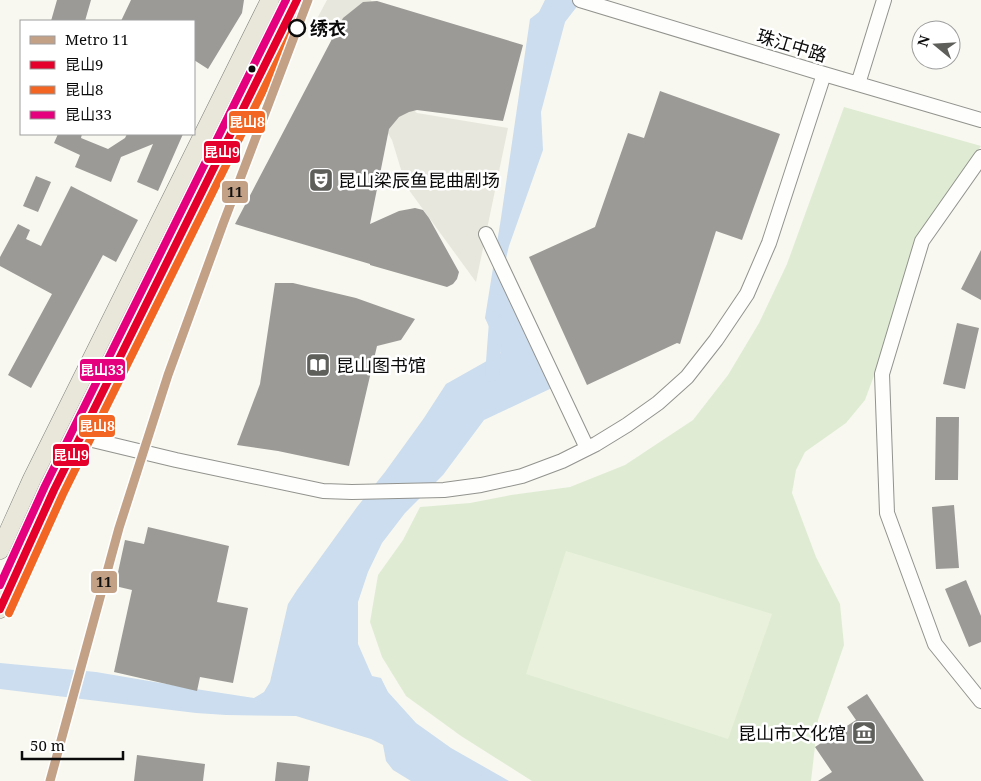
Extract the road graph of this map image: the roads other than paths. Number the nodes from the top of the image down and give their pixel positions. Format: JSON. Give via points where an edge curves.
{"nodes":[{"id":1,"x":270,"y":0,"type":"edge"},
{"id":2,"x":297,"y":0,"type":"edge"},
{"id":3,"x":884,"y":0,"type":"edge"},
{"id":4,"x":586,"y":2,"type":"edge"},
{"id":5,"x":824,"y":74,"type":"junction"},
{"id":6,"x":858,"y":84,"type":"junction"},
{"id":7,"x":981,"y":120,"type":"edge"},
{"id":8,"x":981,"y":157,"type":"edge"},
{"id":9,"x":486,"y":234,"type":"dead end"},
{"id":10,"x":80,"y":437,"type":"junction"},
{"id":11,"x":587,"y":448,"type":"junction"},
{"id":12,"x":0,"y":550,"type":"edge"},
{"id":13,"x":0,"y":609,"type":"edge"},
{"id":14,"x":981,"y":701,"type":"edge"}],
"edges":[{"from":1,"to":12,"type":"main road","via":[[32,479]]},
{"from":2,"to":10,"type":"main road"},
{"from":3,"to":6,"type":"street"},
{"from":4,"to":5,"type":"street","name":"珠江中路"},
{"from":5,"to":6,"type":"street","name":"珠江中路"},
{"from":5,"to":11,"type":"street","via":[[769,243],[747,294],[687,377],[658,403]]},
{"from":6,"to":7,"type":"street","name":"珠江中路"},
{"from":8,"to":14,"type":"street","via":[[922,241],[882,374],[887,513],[935,644]]},
{"from":9,"to":11,"type":"street"},
{"from":10,"to":11,"type":"street","via":[[322,491],[352,492],[444,490],[481,485],[522,476]]},
{"from":10,"to":13,"type":"main road"}]}
